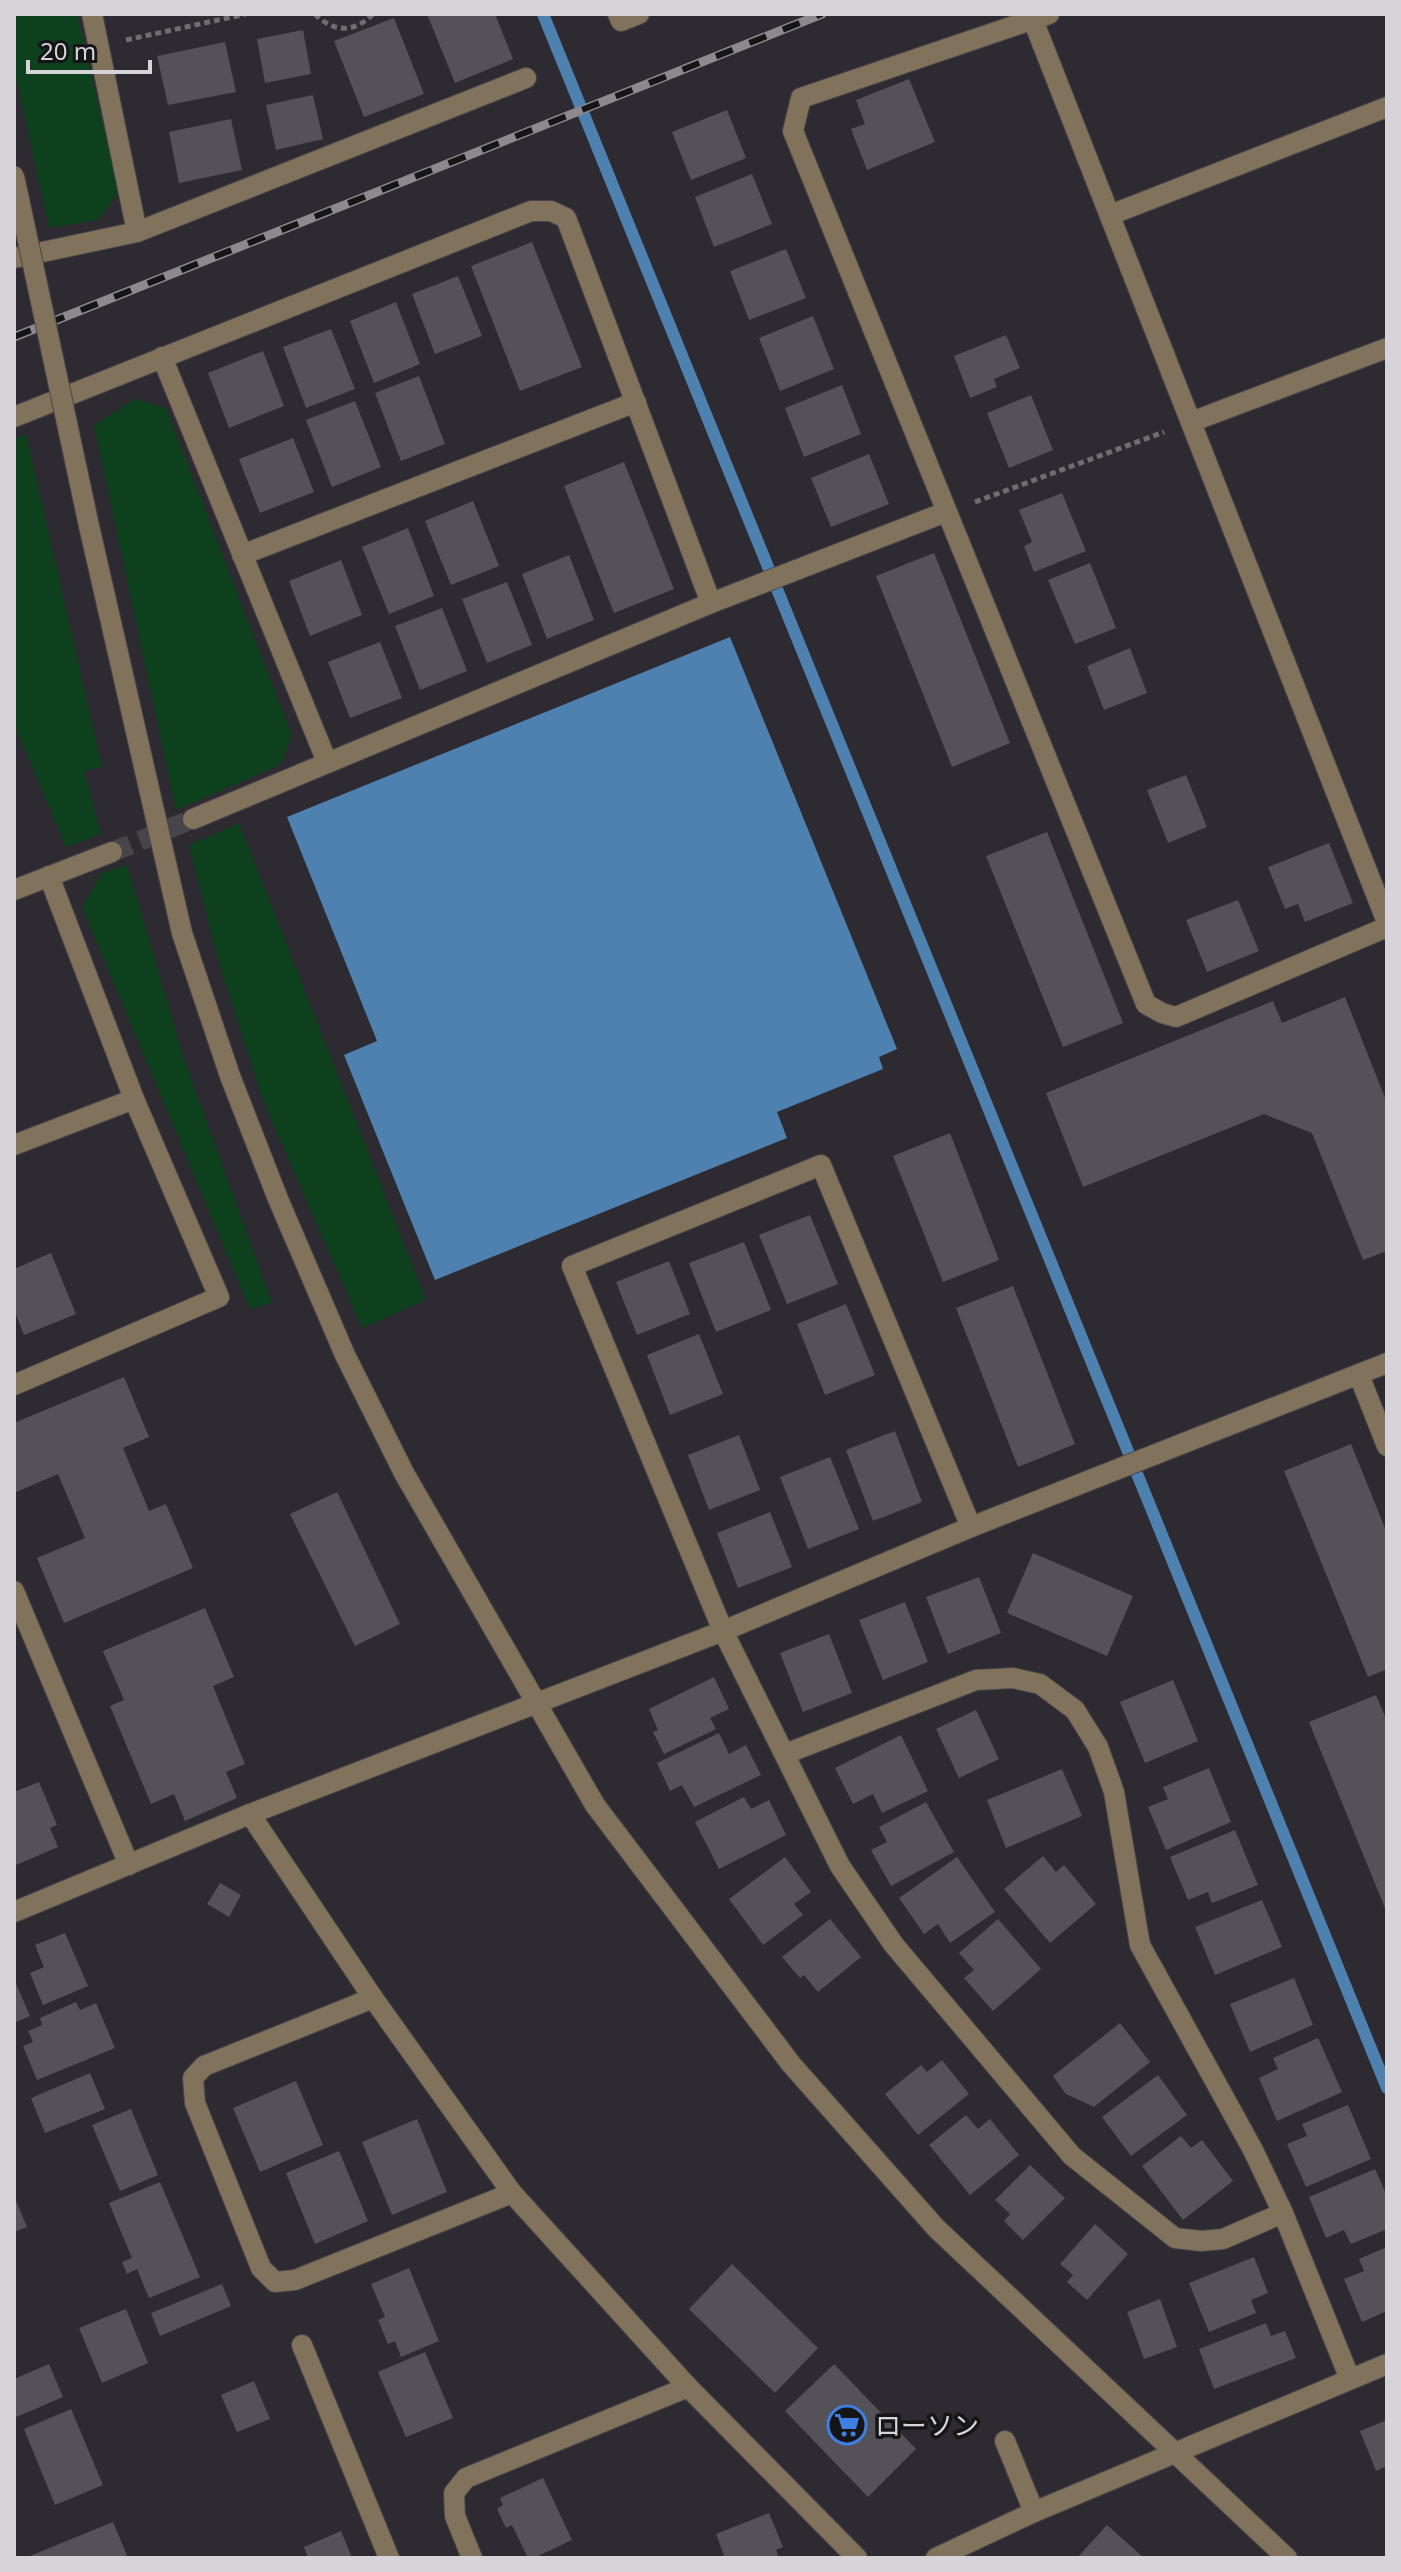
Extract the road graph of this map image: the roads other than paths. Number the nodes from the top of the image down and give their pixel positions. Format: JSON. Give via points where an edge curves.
{"nodes":[{"id":1,"x":92,"y":14,"type":"edge"},
{"id":2,"x":618,"y":14,"type":"edge"},
{"id":3,"x":639,"y":14,"type":"edge"},
{"id":4,"x":1041,"y":17,"type":"edge"},
{"id":5,"x":526,"y":78,"type":"dead end"},
{"id":6,"x":1387,"y":107,"type":"edge"},
{"id":7,"x":14,"y":176,"type":"edge"},
{"id":8,"x":1110,"y":215,"type":"junction"},
{"id":9,"x":137,"y":232,"type":"junction"},
{"id":10,"x":14,"y":258,"type":"edge"},
{"id":11,"x":1387,"y":348,"type":"edge"},
{"id":12,"x":162,"y":357,"type":"junction"},
{"id":13,"x":636,"y":402,"type":"junction"},
{"id":14,"x":14,"y":417,"type":"edge"},
{"id":15,"x":1191,"y":422,"type":"junction"},
{"id":16,"x":946,"y":512,"type":"junction"},
{"id":17,"x":242,"y":555,"type":"junction"},
{"id":18,"x":711,"y":603,"type":"junction"},
{"id":19,"x":327,"y":762,"type":"junction"},
{"id":20,"x":193,"y":819,"type":"tunnel mouth"},
{"id":21,"x":112,"y":852,"type":"tunnel mouth"},
{"id":22,"x":49,"y":876,"type":"junction"},
{"id":23,"x":14,"y":890,"type":"edge"},
{"id":24,"x":1387,"y":924,"type":"edge"},
{"id":25,"x":134,"y":1099,"type":"junction"},
{"id":26,"x":14,"y":1145,"type":"edge"},
{"id":27,"x":1387,"y":1363,"type":"edge"},
{"id":28,"x":1359,"y":1375,"type":"junction"},
{"id":29,"x":14,"y":1385,"type":"edge"},
{"id":30,"x":1387,"y":1446,"type":"edge"},
{"id":31,"x":971,"y":1527,"type":"junction"},
{"id":32,"x":14,"y":1591,"type":"edge"},
{"id":33,"x":723,"y":1631,"type":"junction"},
{"id":34,"x":534,"y":1703,"type":"junction"},
{"id":35,"x":785,"y":1754,"type":"junction"},
{"id":36,"x":250,"y":1814,"type":"junction"},
{"id":37,"x":129,"y":1865,"type":"junction"},
{"id":38,"x":14,"y":1912,"type":"edge"},
{"id":39,"x":373,"y":1998,"type":"junction"},
{"id":40,"x":512,"y":2193,"type":"junction"},
{"id":41,"x":1283,"y":2213,"type":"junction"},
{"id":42,"x":302,"y":2345,"type":"dead end"},
{"id":43,"x":1387,"y":2364,"type":"edge"},
{"id":44,"x":1350,"y":2379,"type":"junction"},
{"id":45,"x":688,"y":2387,"type":"junction"},
{"id":46,"x":1005,"y":2441,"type":"dead end"},
{"id":47,"x":1175,"y":2453,"type":"junction"},
{"id":48,"x":1034,"y":2512,"type":"junction"},
{"id":49,"x":389,"y":2558,"type":"edge"},
{"id":50,"x":472,"y":2558,"type":"edge"},
{"id":51,"x":857,"y":2558,"type":"edge"},
{"id":52,"x":936,"y":2558,"type":"edge"},
{"id":53,"x":1287,"y":2558,"type":"edge"}],
"edges":[{"from":1,"to":9,"type":"street"},
{"from":2,"to":3,"type":"street","via":[[621,21]]},
{"from":4,"to":8,"type":"street"},
{"from":4,"to":16,"type":"street","via":[[801,98],[795,114],[793,131]]},
{"from":5,"to":9,"type":"street"},
{"from":6,"to":8,"type":"street"},
{"from":7,"to":34,"type":"street","bridge":true,"via":[[182,933],[230,1076],[352,1368],[404,1473]]},
{"from":8,"to":15,"type":"street"},
{"from":9,"to":10,"type":"street"},
{"from":11,"to":15,"type":"street"},
{"from":12,"to":13,"type":"street","via":[[531,211],[551,211],[566,218]]},
{"from":12,"to":14,"type":"street"},
{"from":12,"to":17,"type":"street"},
{"from":13,"to":17,"type":"street"},
{"from":13,"to":18,"type":"street"},
{"from":15,"to":24,"type":"street"},
{"from":16,"to":18,"type":"street"},
{"from":16,"to":24,"type":"street","via":[[1146,1004],[1176,1017]]},
{"from":17,"to":19,"type":"street"},
{"from":18,"to":19,"type":"street"},
{"from":19,"to":20,"type":"street"},
{"from":21,"to":22,"type":"street"},
{"from":22,"to":23,"type":"street"},
{"from":22,"to":25,"type":"street"},
{"from":25,"to":26,"type":"street"},
{"from":25,"to":29,"type":"street","via":[[219,1297]]},
{"from":27,"to":28,"type":"street"},
{"from":28,"to":30,"type":"street"},
{"from":28,"to":31,"type":"street"},
{"from":31,"to":33,"type":"street"},
{"from":31,"to":33,"type":"street","via":[[821,1165],[572,1266]]},
{"from":32,"to":37,"type":"street"},
{"from":33,"to":34,"type":"street"},
{"from":33,"to":35,"type":"street"},
{"from":34,"to":36,"type":"street"},
{"from":34,"to":47,"type":"street","via":[[595,1805],[791,2064],[936,2228]]},
{"from":35,"to":41,"type":"street","via":[[840,1866],[894,1945],[1072,2156],[1175,2238],[1223,2239]]},
{"from":35,"to":41,"type":"street","via":[[976,1680],[1013,1678],[1040,1684],[1075,1710],[1098,1747],[1114,1792],[1140,1945]]},
{"from":36,"to":37,"type":"street"},
{"from":36,"to":39,"type":"street"},
{"from":37,"to":38,"type":"street"},
{"from":39,"to":40,"type":"street"},
{"from":39,"to":40,"type":"street","via":[[204,2066],[193,2078],[195,2103],[261,2268],[275,2282],[295,2280]]},
{"from":40,"to":45,"type":"street"},
{"from":41,"to":44,"type":"street"},
{"from":42,"to":49,"type":"street"},
{"from":43,"to":44,"type":"street"},
{"from":44,"to":47,"type":"street"},
{"from":45,"to":50,"type":"street","via":[[466,2478],[454,2493],[455,2516]]},
{"from":45,"to":51,"type":"street"},
{"from":46,"to":48,"type":"street"},
{"from":47,"to":48,"type":"street"},
{"from":47,"to":53,"type":"street"},
{"from":48,"to":52,"type":"street"}]}
